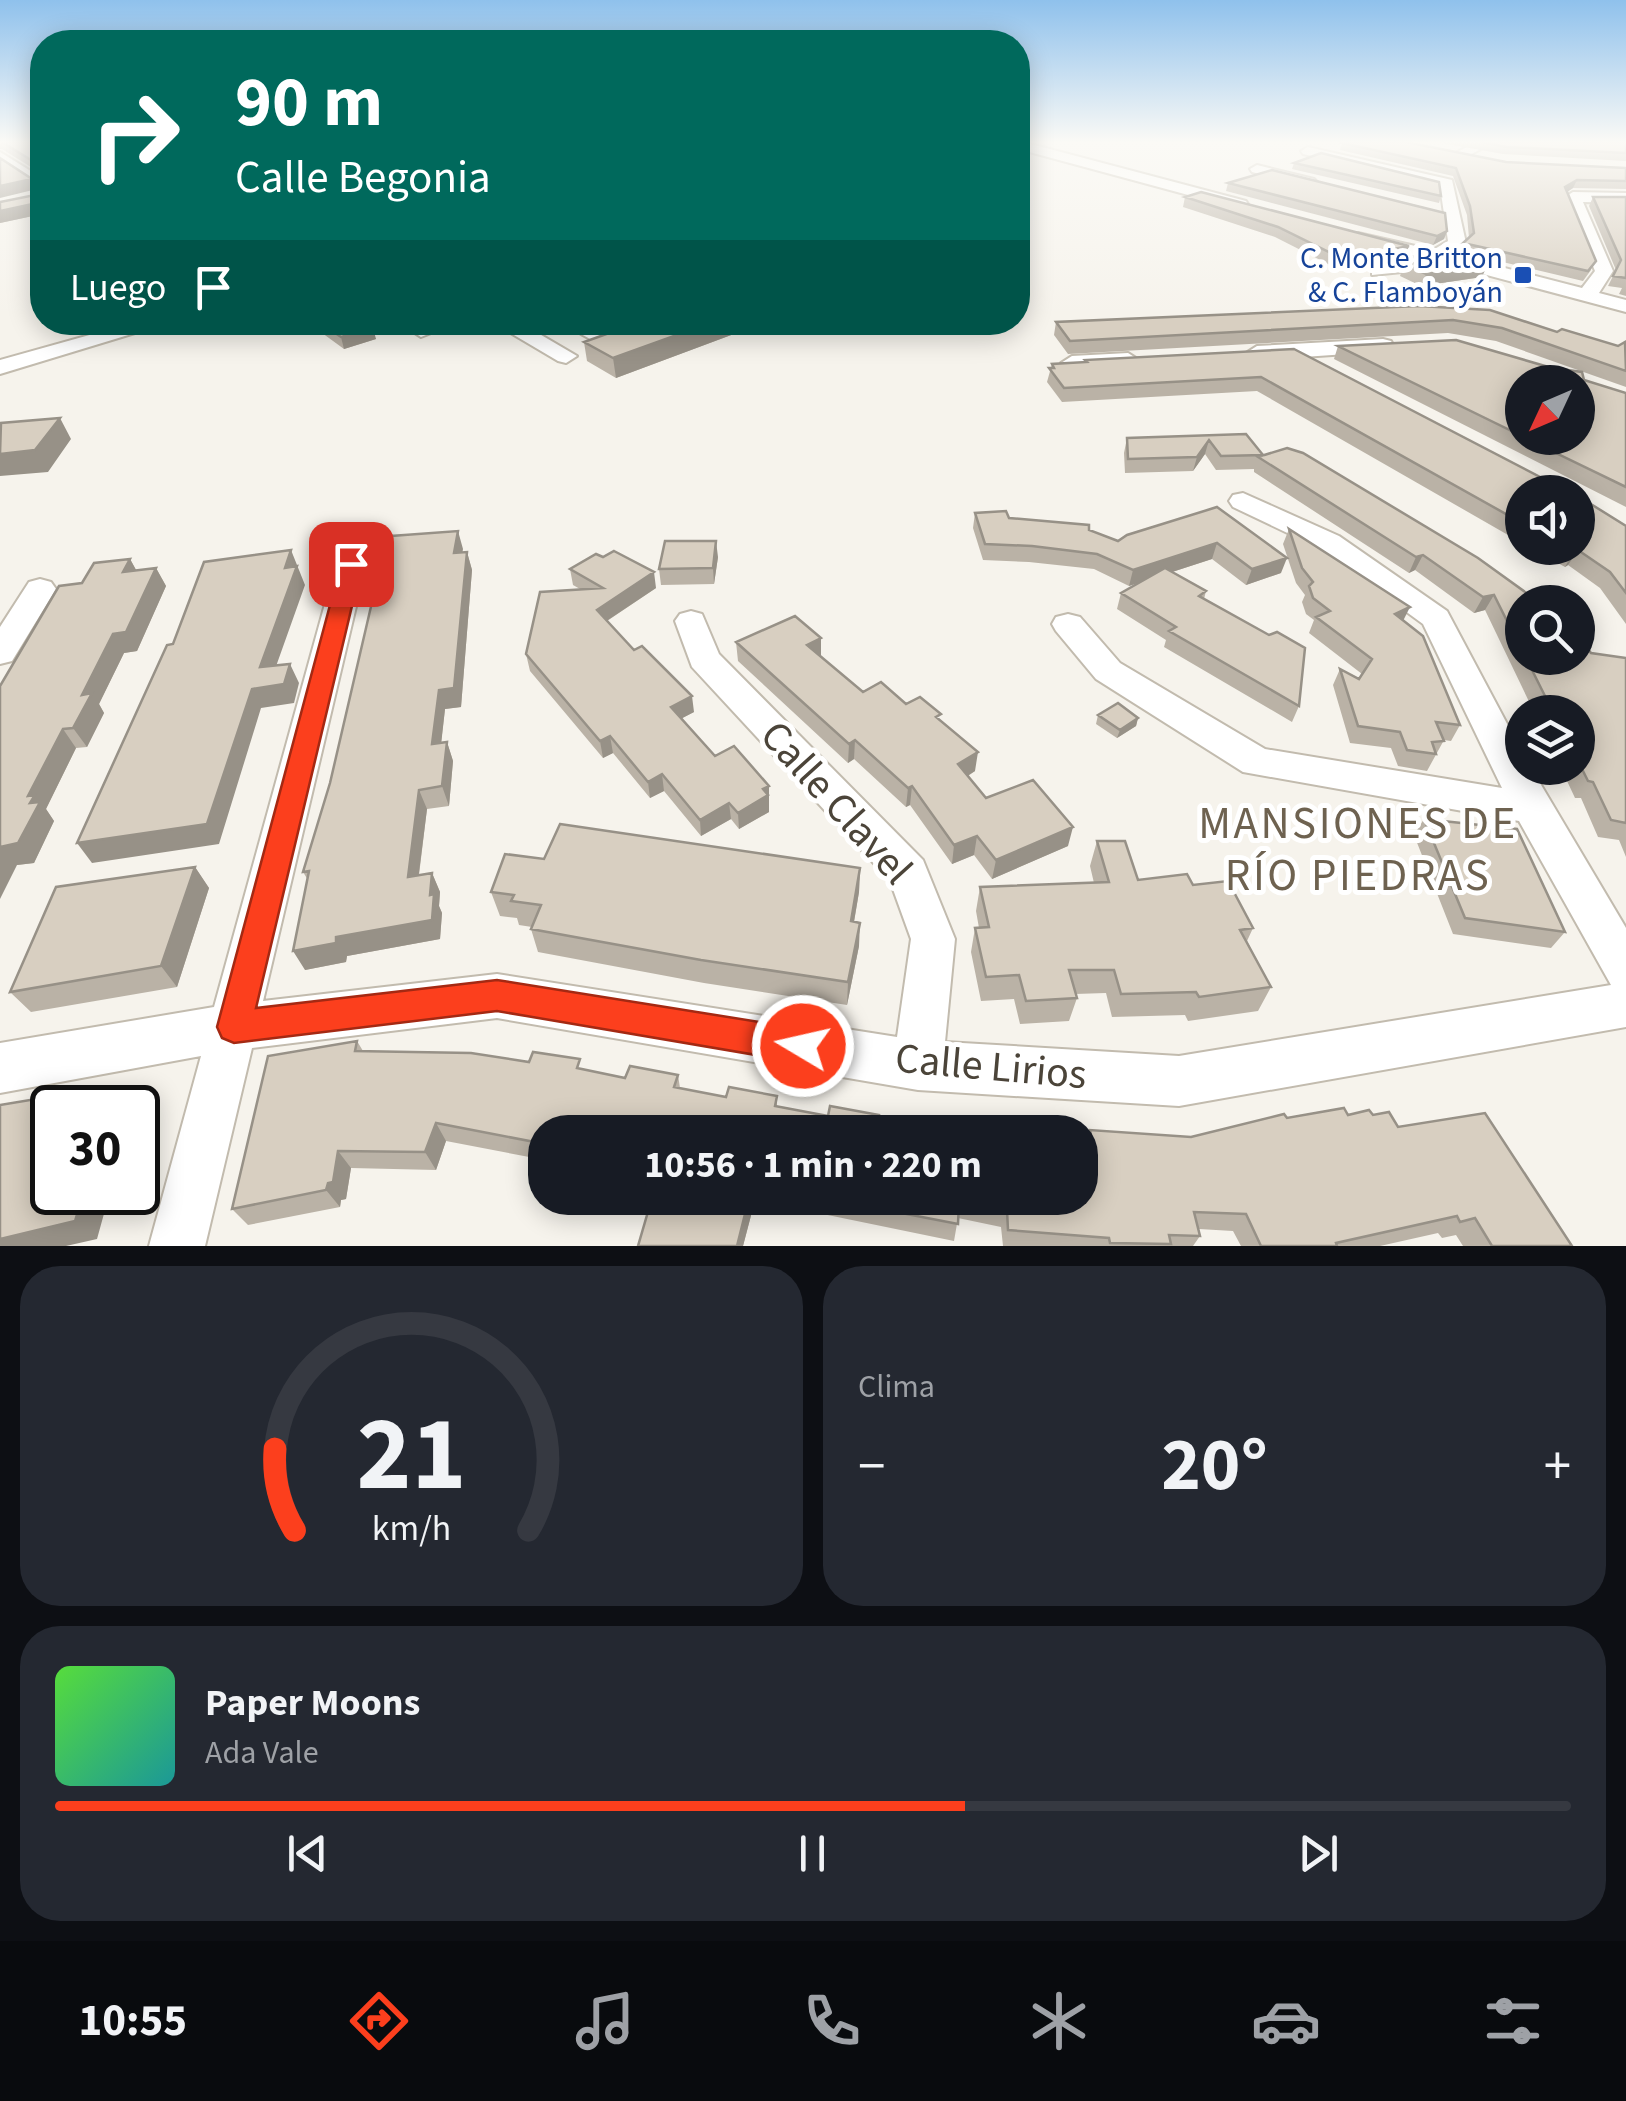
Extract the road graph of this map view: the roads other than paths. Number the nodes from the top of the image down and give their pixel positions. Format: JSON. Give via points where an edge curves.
{"nodes":[{"id":1,"x":1226,"y":200,"type":"edge"},
{"id":2,"x":1451,"y":200,"type":"edge"},
{"id":3,"x":1574,"y":200,"type":"edge"},
{"id":4,"x":1268,"y":212,"type":"edge"},
{"id":5,"x":1437,"y":212,"type":"edge"},
{"id":6,"x":1455,"y":216,"type":"junction"},
{"id":7,"x":1344,"y":232,"type":"edge"},
{"id":8,"x":1438,"y":257,"type":"junction"},
{"id":9,"x":1379,"y":271,"type":"dead end"},
{"id":10,"x":1586,"y":296,"type":"junction"},
{"id":11,"x":1626,"y":306,"type":"edge"},
{"id":12,"x":114,"y":335,"type":"edge"},
{"id":13,"x":526,"y":335,"type":"edge"},
{"id":14,"x":1410,"y":345,"type":"edge"},
{"id":15,"x":1293,"y":351,"type":"junction"},
{"id":16,"x":1238,"y":354,"type":"edge"},
{"id":17,"x":566,"y":356,"type":"dead end"},
{"id":18,"x":1146,"y":358,"type":"edge"},
{"id":19,"x":1072,"y":362,"type":"edge"},
{"id":20,"x":0,"y":367,"type":"edge"},
{"id":21,"x":1343,"y":378,"type":"edge"},
{"id":22,"x":1243,"y":501,"type":"dead end"},
{"id":23,"x":351,"y":564,"type":"dead end"},
{"id":24,"x":40,"y":588,"type":"dead end"},
{"id":25,"x":692,"y":620,"type":"dead end"},
{"id":26,"x":1068,"y":624,"type":"dead end"},
{"id":27,"x":0,"y":654,"type":"edge"},
{"id":28,"x":1532,"y":808,"type":"junction"},
{"id":29,"x":1626,"y":970,"type":"edge"},
{"id":30,"x":1626,"y":1005,"type":"edge"},
{"id":31,"x":234,"y":1027,"type":"junction"},
{"id":32,"x":918,"y":1065,"type":"junction"},
{"id":33,"x":0,"y":1068,"type":"edge"},
{"id":34,"x":177,"y":1246,"type":"edge"}],
"edges":[{"from":1,"to":4,"type":"street"},
{"from":2,"to":6,"type":"street"},
{"from":3,"to":10,"type":"street","via":[[1604,271]]},
{"from":5,"to":6,"type":"street"},
{"from":6,"to":8,"type":"street","via":[[1457,243]]},
{"from":7,"to":8,"type":"street"},
{"from":8,"to":9,"type":"street"},
{"from":8,"to":10,"type":"street"},
{"from":10,"to":11,"type":"street"},
{"from":12,"to":20,"type":"street"},
{"from":13,"to":17,"type":"street"},
{"from":14,"to":15,"type":"street"},
{"from":15,"to":16,"type":"street"},
{"from":15,"to":21,"type":"street"},
{"from":18,"to":19,"type":"street"},
{"from":22,"to":28,"type":"street","via":[[1329,542],[1436,618]]},
{"from":23,"to":31,"type":"street"},
{"from":24,"to":27,"type":"street"},
{"from":25,"to":32,"type":"street","name":"Calle Clavel","via":[[704,659],[908,872],[933,939]]},
{"from":26,"to":28,"type":"street","via":[[1108,671],[1256,762]]},
{"from":28,"to":29,"type":"street"},
{"from":30,"to":32,"type":"street","name":"Calle Lirios","via":[[1179,1081]]},
{"from":31,"to":32,"type":"street","name":"Calle Lirios","via":[[497,996]]},
{"from":31,"to":33,"type":"street","name":"Calle Lirios"},
{"from":31,"to":34,"type":"street"}]}
